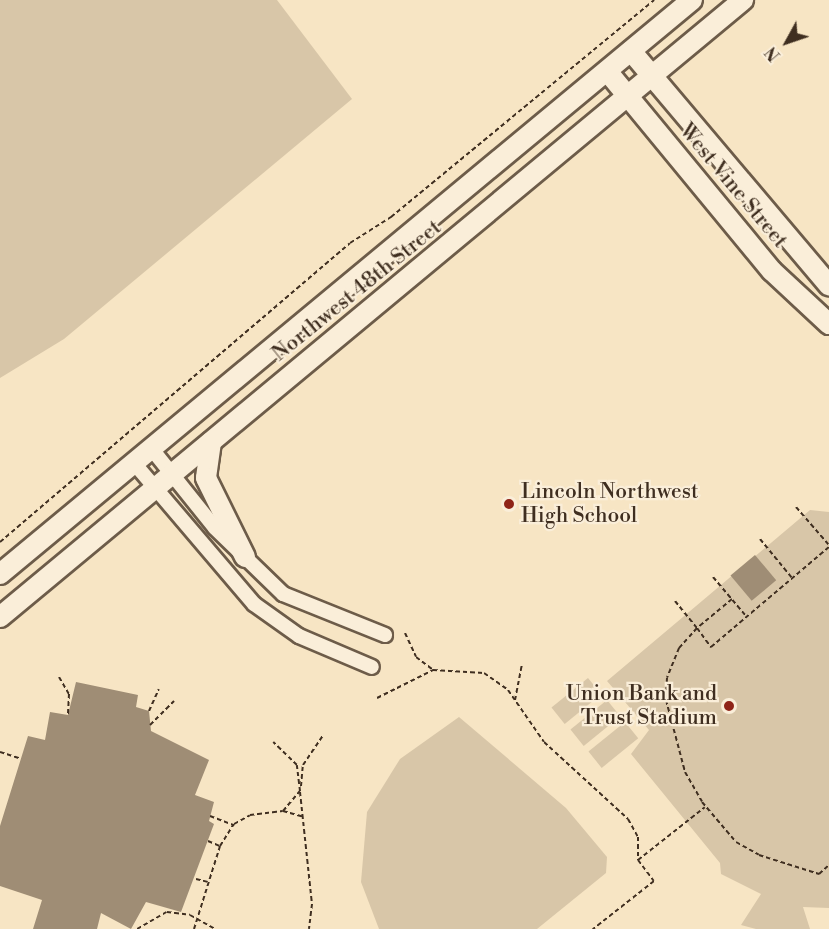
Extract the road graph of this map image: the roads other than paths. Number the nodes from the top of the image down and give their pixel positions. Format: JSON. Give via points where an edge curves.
{"nodes":[{"id":1,"x":692,"y":0,"type":"edge"},
{"id":2,"x":743,"y":0,"type":"edge"},
{"id":3,"x":631,"y":51,"type":"junction"},
{"id":4,"x":607,"y":71,"type":"junction"},
{"id":5,"x":652,"y":76,"type":"junction"},
{"id":6,"x":627,"y":96,"type":"junction"},
{"id":7,"x":829,"y":285,"type":"edge"},
{"id":8,"x":829,"y":324,"type":"edge"},
{"id":9,"x":211,"y":442,"type":"junction"},
{"id":10,"x":151,"y":448,"type":"junction"},
{"id":11,"x":134,"y":463,"type":"junction"},
{"id":12,"x":171,"y":475,"type":"junction"},
{"id":13,"x":154,"y":488,"type":"junction"},
{"id":14,"x":245,"y":557,"type":"junction"},
{"id":15,"x":0,"y":573,"type":"edge"},
{"id":16,"x":0,"y":617,"type":"edge"},
{"id":17,"x":385,"y":635,"type":"dead end"},
{"id":18,"x":372,"y":667,"type":"dead end"}],
"edges":[{"from":1,"to":3,"type":"main road","name":"Northwest 48th Street"},
{"from":2,"to":5,"type":"main road","name":"Northwest 48th Street"},
{"from":3,"to":4,"type":"main road","name":"Northwest 48th Street"},
{"from":3,"to":5,"type":"main road","name":"West Vine Street"},
{"from":4,"to":6,"type":"main road","name":"West Vine Street"},
{"from":4,"to":10,"type":"main road","name":"Northwest 48th Street"},
{"from":5,"to":6,"type":"main road","name":"Northwest 48th Street"},
{"from":5,"to":7,"type":"main road","name":"West Vine Street"},
{"from":6,"to":8,"type":"main road","name":"West Vine Street","via":[[772,271]]},
{"from":6,"to":9,"type":"main road","name":"Northwest 48th Street"},
{"from":9,"to":12,"type":"main road","name":"Northwest 48th Street"},
{"from":9,"to":14,"type":"main road","via":[[206,478]]},
{"from":10,"to":11,"type":"main road","name":"Northwest 48th Street"},
{"from":10,"to":12,"type":"street"},
{"from":11,"to":13,"type":"street"},
{"from":11,"to":15,"type":"main road","name":"Northwest 48th Street"},
{"from":12,"to":13,"type":"main road","name":"Northwest 48th Street"},
{"from":12,"to":14,"type":"street"},
{"from":13,"to":16,"type":"main road","name":"Northwest 48th Street"},
{"from":13,"to":18,"type":"street","via":[[254,604],[299,636]]},
{"from":14,"to":17,"type":"street","via":[[299,605]]}]}
